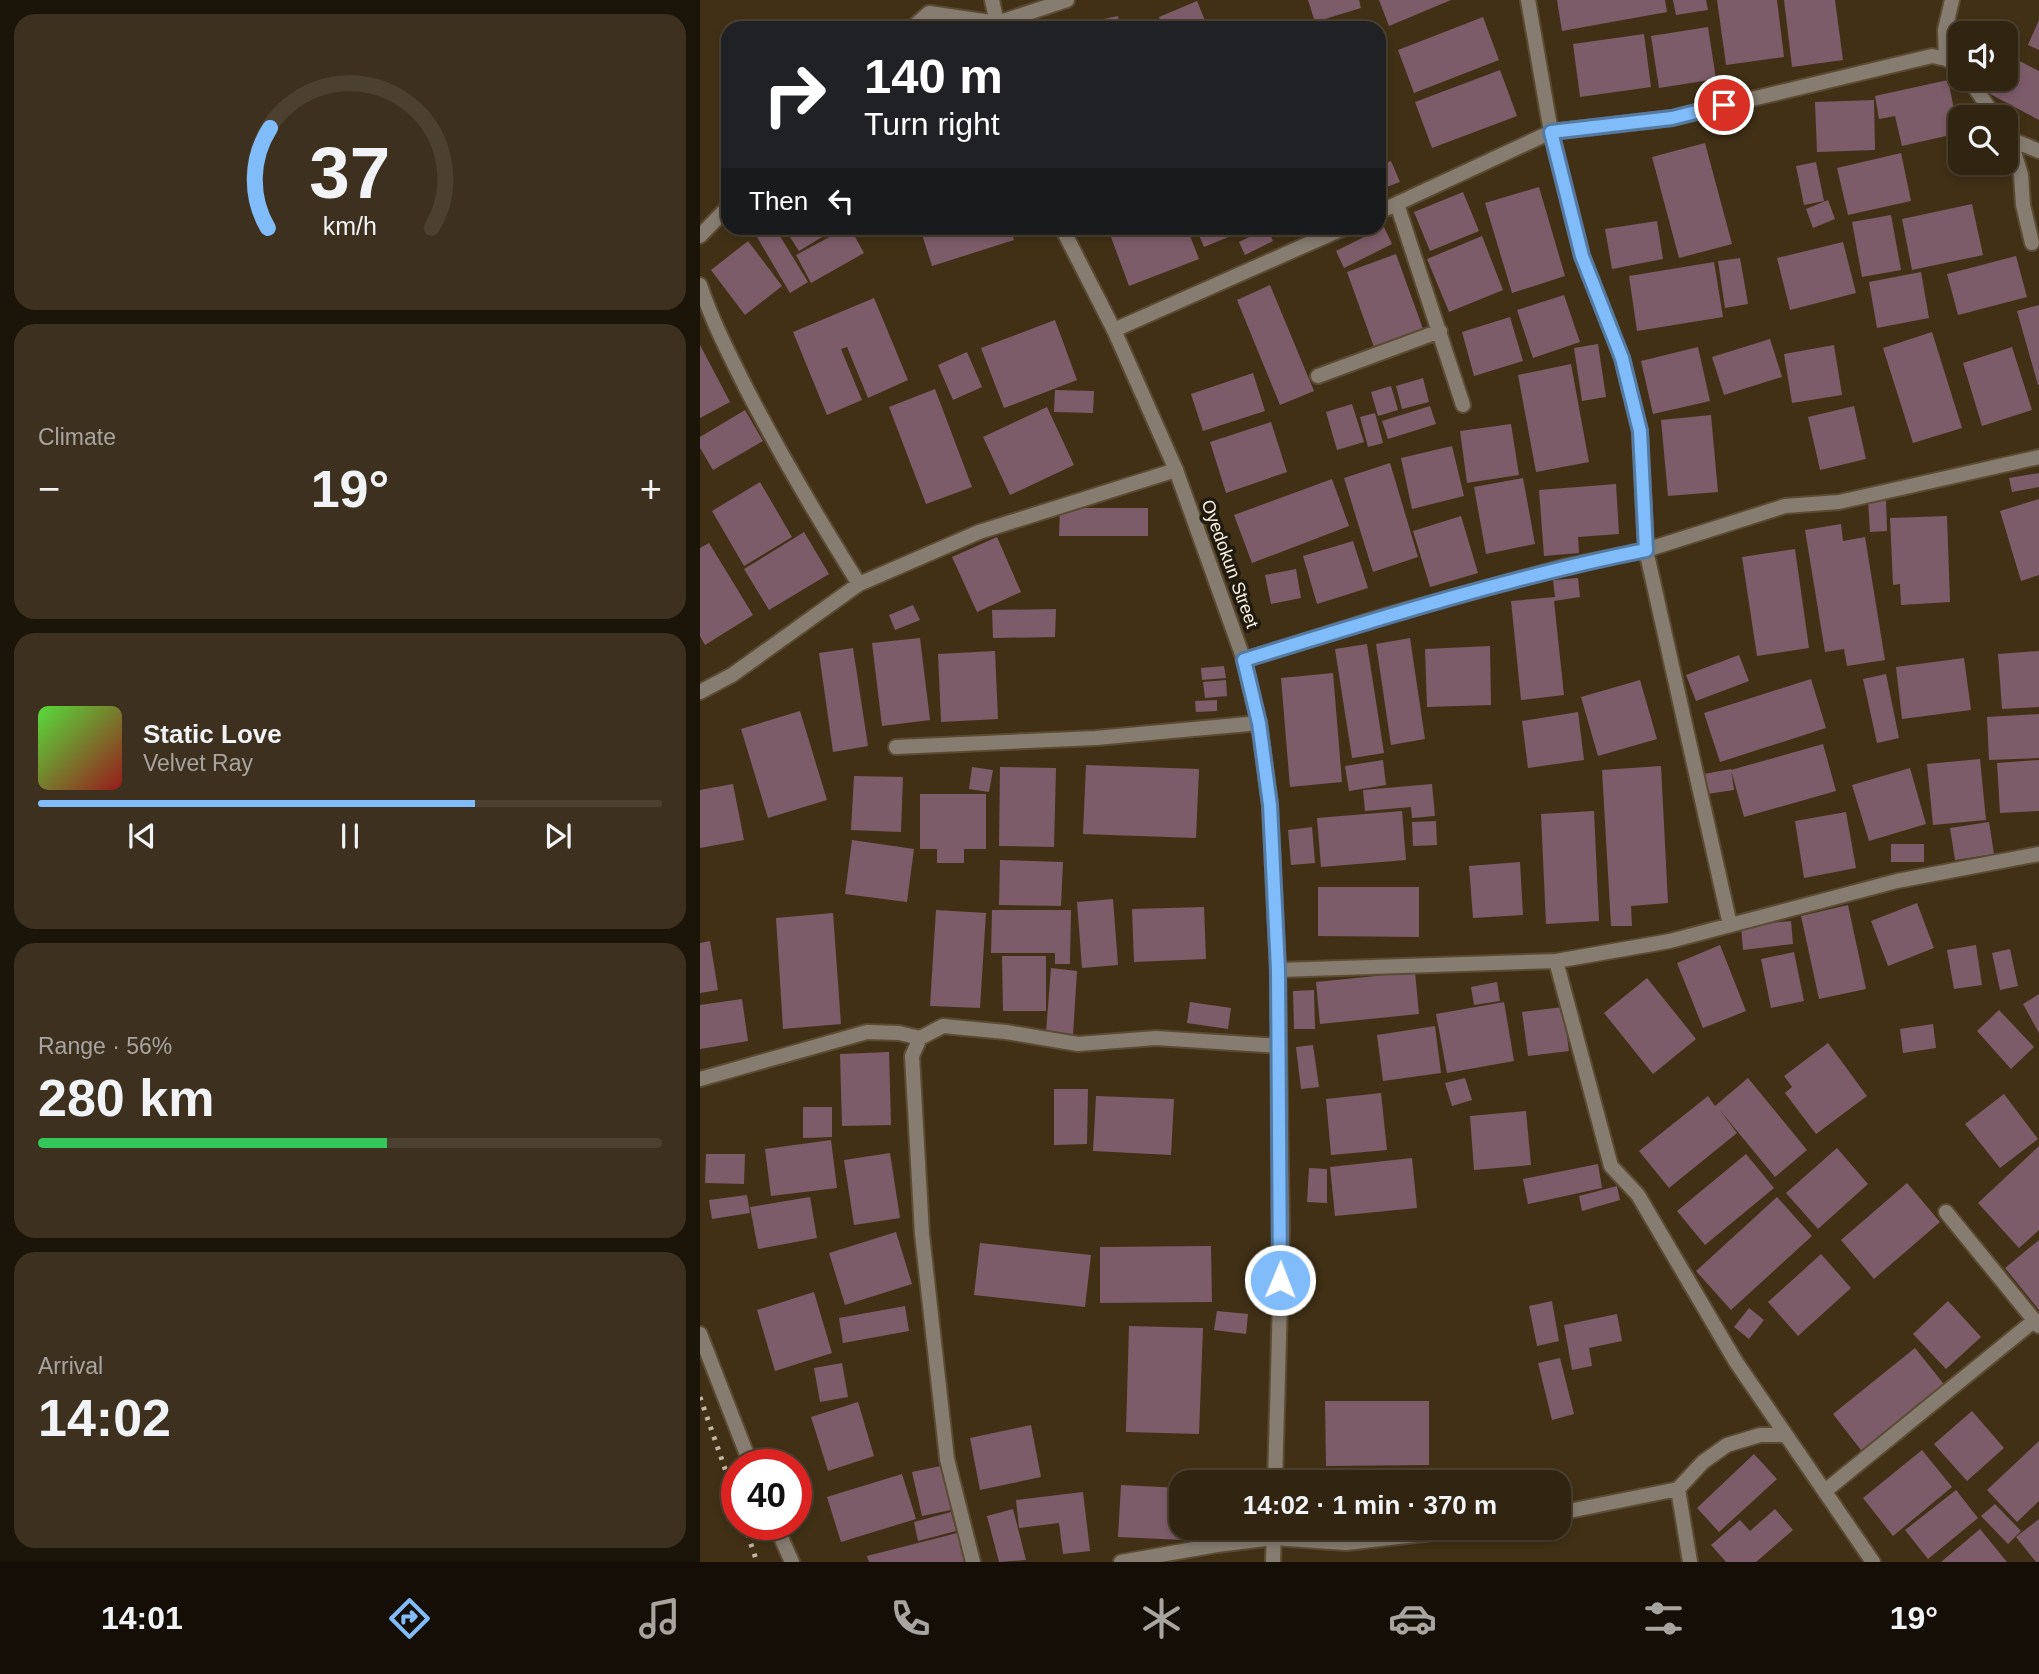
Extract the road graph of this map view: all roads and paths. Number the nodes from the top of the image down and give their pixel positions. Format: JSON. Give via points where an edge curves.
{"nodes":[{"id":1,"x":992,"y":0,"type":"edge"},
{"id":2,"x":1067,"y":0,"type":"edge"},
{"id":3,"x":1528,"y":0,"type":"edge"},
{"id":4,"x":1952,"y":0,"type":"edge"},
{"id":5,"x":920,"y":21,"type":"edge"},
{"id":6,"x":971,"y":21,"type":"edge"},
{"id":7,"x":997,"y":21,"type":"edge"},
{"id":8,"x":1011,"y":21,"type":"edge"},
{"id":9,"x":1946,"y":59,"type":"joint"},
{"id":10,"x":1551,"y":132,"type":"junction"},
{"id":11,"x":2018,"y":141,"type":"edge"},
{"id":12,"x":2039,"y":151,"type":"edge"},
{"id":13,"x":2018,"y":166,"type":"edge"},
{"id":14,"x":1397,"y":204,"type":"junction"},
{"id":15,"x":1386,"y":209,"type":"edge"},
{"id":16,"x":721,"y":214,"type":"edge"},
{"id":17,"x":1066,"y":235,"type":"edge"},
{"id":18,"x":1328,"y":235,"type":"edge"},
{"id":19,"x":700,"y":236,"type":"edge"},
{"id":20,"x":2032,"y":243,"type":"dead end"},
{"id":21,"x":700,"y":285,"type":"edge"},
{"id":22,"x":1114,"y":331,"type":"junction"},
{"id":23,"x":1440,"y":331,"type":"junction"},
{"id":24,"x":1318,"y":376,"type":"dead end"},
{"id":25,"x":1463,"y":405,"type":"dead end"},
{"id":26,"x":2039,"y":457,"type":"edge"},
{"id":27,"x":1175,"y":470,"type":"junction"},
{"id":28,"x":1646,"y":550,"type":"junction"},
{"id":29,"x":859,"y":584,"type":"junction"},
{"id":30,"x":1244,"y":660,"type":"junction"},
{"id":31,"x":700,"y":692,"type":"edge"},
{"id":32,"x":1259,"y":723,"type":"junction"},
{"id":33,"x":896,"y":747,"type":"dead end"},
{"id":34,"x":2039,"y":855,"type":"edge"},
{"id":35,"x":1730,"y":925,"type":"junction"},
{"id":36,"x":1556,"y":961,"type":"junction"},
{"id":37,"x":1278,"y":970,"type":"junction"},
{"id":38,"x":920,"y":1038,"type":"junction"},
{"id":39,"x":1279,"y":1046,"type":"junction"},
{"id":40,"x":700,"y":1079,"type":"edge"},
{"id":41,"x":1946,"y":1212,"type":"dead end"},
{"id":42,"x":2037,"y":1323,"type":"edge"},
{"id":43,"x":700,"y":1334,"type":"edge"},
{"id":44,"x":1785,"y":1435,"type":"junction"},
{"id":45,"x":745,"y":1449,"type":"edge"},
{"id":46,"x":1276,"y":1470,"type":"edge"},
{"id":47,"x":1678,"y":1489,"type":"junction"},
{"id":48,"x":1825,"y":1491,"type":"junction"},
{"id":49,"x":1571,"y":1511,"type":"edge"},
{"id":50,"x":782,"y":1540,"type":"edge"},
{"id":51,"x":1241,"y":1540,"type":"edge"},
{"id":52,"x":1274,"y":1540,"type":"edge"},
{"id":53,"x":1324,"y":1540,"type":"edge"},
{"id":54,"x":1372,"y":1540,"type":"edge"},
{"id":55,"x":792,"y":1562,"type":"edge"},
{"id":56,"x":973,"y":1562,"type":"edge"},
{"id":57,"x":1121,"y":1562,"type":"edge"},
{"id":58,"x":1273,"y":1562,"type":"edge"},
{"id":59,"x":1690,"y":1562,"type":"edge"},
{"id":60,"x":1873,"y":1562,"type":"edge"}],
"edges":[{"from":1,"to":7,"type":"street"},
{"from":2,"to":8,"type":"street"},
{"from":3,"to":10,"type":"street"},
{"from":4,"to":9,"type":"street","via":[[1945,30]]},
{"from":5,"to":6,"type":"street","via":[[929,13]]},
{"from":9,"to":10,"type":"street","via":[[1932,55],[1672,118]]},
{"from":10,"to":14,"type":"street"},
{"from":10,"to":28,"type":"street","via":[[1582,256],[1622,358],[1640,431]]},
{"from":11,"to":12,"type":"street"},
{"from":13,"to":20,"type":"street"},
{"from":14,"to":15,"type":"street"},
{"from":14,"to":23,"type":"street"},
{"from":16,"to":19,"type":"street"},
{"from":17,"to":22,"type":"street","name":"Oyedokun Street"},
{"from":18,"to":22,"type":"street"},
{"from":21,"to":29,"type":"street","via":[[710,317],[769,433]]},
{"from":22,"to":27,"type":"street","name":"Oyedokun Street"},
{"from":23,"to":24,"type":"street"},
{"from":23,"to":25,"type":"street"},
{"from":26,"to":28,"type":"street","via":[[1839,502],[1784,506]]},
{"from":27,"to":29,"type":"street","via":[[979,532]]},
{"from":27,"to":30,"type":"street","name":"Oyedokun Street"},
{"from":28,"to":30,"type":"street","via":[[1567,566],[1384,616]]},
{"from":28,"to":35,"type":"street"},
{"from":29,"to":31,"type":"street","via":[[732,676]]},
{"from":30,"to":32,"type":"street","name":"Oyedokun Street"},
{"from":32,"to":33,"type":"street","via":[[1096,738]]},
{"from":32,"to":37,"type":"street","name":"Oyedokun Street","via":[[1270,805]]},
{"from":34,"to":35,"type":"street","via":[[1897,881]]},
{"from":35,"to":36,"type":"street","via":[[1670,941]]},
{"from":36,"to":37,"type":"street"},
{"from":36,"to":44,"type":"street","via":[[1611,1166],[1638,1195],[1736,1362]]},
{"from":37,"to":39,"type":"street","name":"Oyedokun Street"},
{"from":38,"to":39,"type":"street","via":[[943,1026],[1078,1044],[1156,1038]]},
{"from":38,"to":40,"type":"street","via":[[867,1032]]},
{"from":38,"to":56,"type":"street","via":[[912,1056],[922,1234],[947,1459]]},
{"from":39,"to":46,"type":"street","name":"Oyedokun Street","via":[[1282,1229]]},
{"from":41,"to":42,"type":"street"},
{"from":42,"to":48,"type":"street"},
{"from":43,"to":45,"type":"street"},
{"from":44,"to":47,"type":"street","via":[[1760,1435],[1727,1445]]},
{"from":44,"to":48,"type":"street"},
{"from":47,"to":49,"type":"street"},
{"from":47,"to":59,"type":"street"},
{"from":48,"to":60,"type":"street"},
{"from":50,"to":55,"type":"street"},
{"from":51,"to":57,"type":"street"},
{"from":52,"to":58,"type":"street"},
{"from":53,"to":54,"type":"street"}]}
